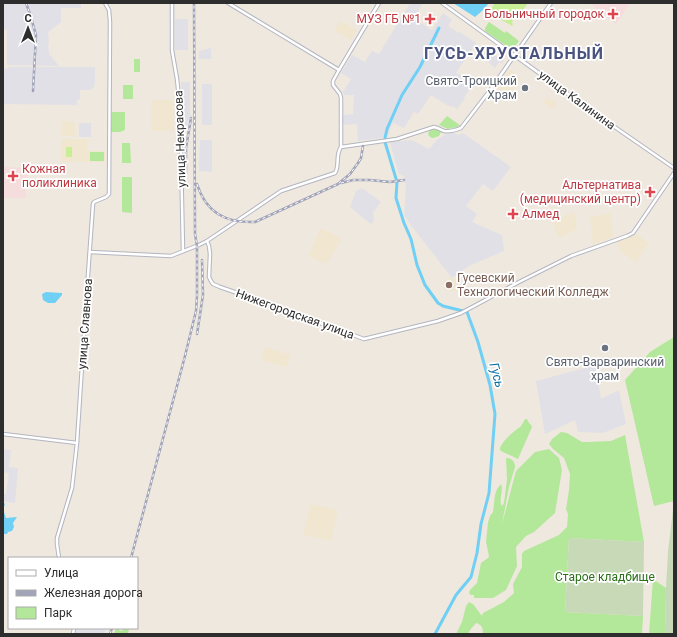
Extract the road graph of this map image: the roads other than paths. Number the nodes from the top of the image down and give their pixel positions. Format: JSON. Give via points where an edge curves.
{"nodes":[{"id":1,"x":105,"y":3,"type":"edge"},
{"id":2,"x":172,"y":3,"type":"edge"},
{"id":3,"x":228,"y":3,"type":"edge"},
{"id":4,"x":379,"y":3,"type":"edge"},
{"id":5,"x":442,"y":3,"type":"edge"},
{"id":6,"x":551,"y":3,"type":"edge"},
{"id":7,"x":514,"y":55,"type":"junction"},
{"id":8,"x":339,"y":70,"type":"junction"},
{"id":9,"x":341,"y":147,"type":"junction"},
{"id":10,"x":674,"y":168,"type":"edge"},
{"id":11,"x":674,"y":174,"type":"edge"},
{"id":12,"x":207,"y":241,"type":"junction"},
{"id":13,"x":183,"y":251,"type":"junction"},
{"id":14,"x":90,"y":252,"type":"junction"},
{"id":15,"x":3,"y":434,"type":"edge"},
{"id":16,"x":77,"y":443,"type":"junction"},
{"id":17,"x":59,"y":557,"type":"edge"}],
"edges":[{"from":1,"to":14,"type":"main road","name":"улица Славнова","via":[[110,17],[109,194],[93,204]]},
{"from":2,"to":13,"type":"main road","name":"улица Некрасова","via":[[172,50],[180,107]]},
{"from":3,"to":8,"type":"main road"},
{"from":4,"to":8,"type":"main road"},
{"from":5,"to":7,"type":"main road","name":"улица Калинина"},
{"from":6,"to":7,"type":"main road"},
{"from":7,"to":9,"type":"main road","via":[[461,128],[446,131],[434,127],[397,139]]},
{"from":7,"to":10,"type":"main road","name":"улица Калинина"},
{"from":8,"to":9,"type":"main road","via":[[332,84],[341,98]]},
{"from":9,"to":12,"type":"main road","via":[[335,173],[281,191]]},
{"from":11,"to":12,"type":"main road","name":"Нижегородская улица","via":[[632,233],[627,236],[571,256],[461,313],[364,339],[213,284],[209,277],[210,254]]},
{"from":12,"to":13,"type":"main road"},
{"from":13,"to":14,"type":"main road","via":[[171,256]]},
{"from":14,"to":16,"type":"main road","name":"улица Славнова"},
{"from":15,"to":16,"type":"main road"},
{"from":16,"to":17,"type":"main road","name":"улица Славнова","via":[[72,488],[57,538]]}]}
